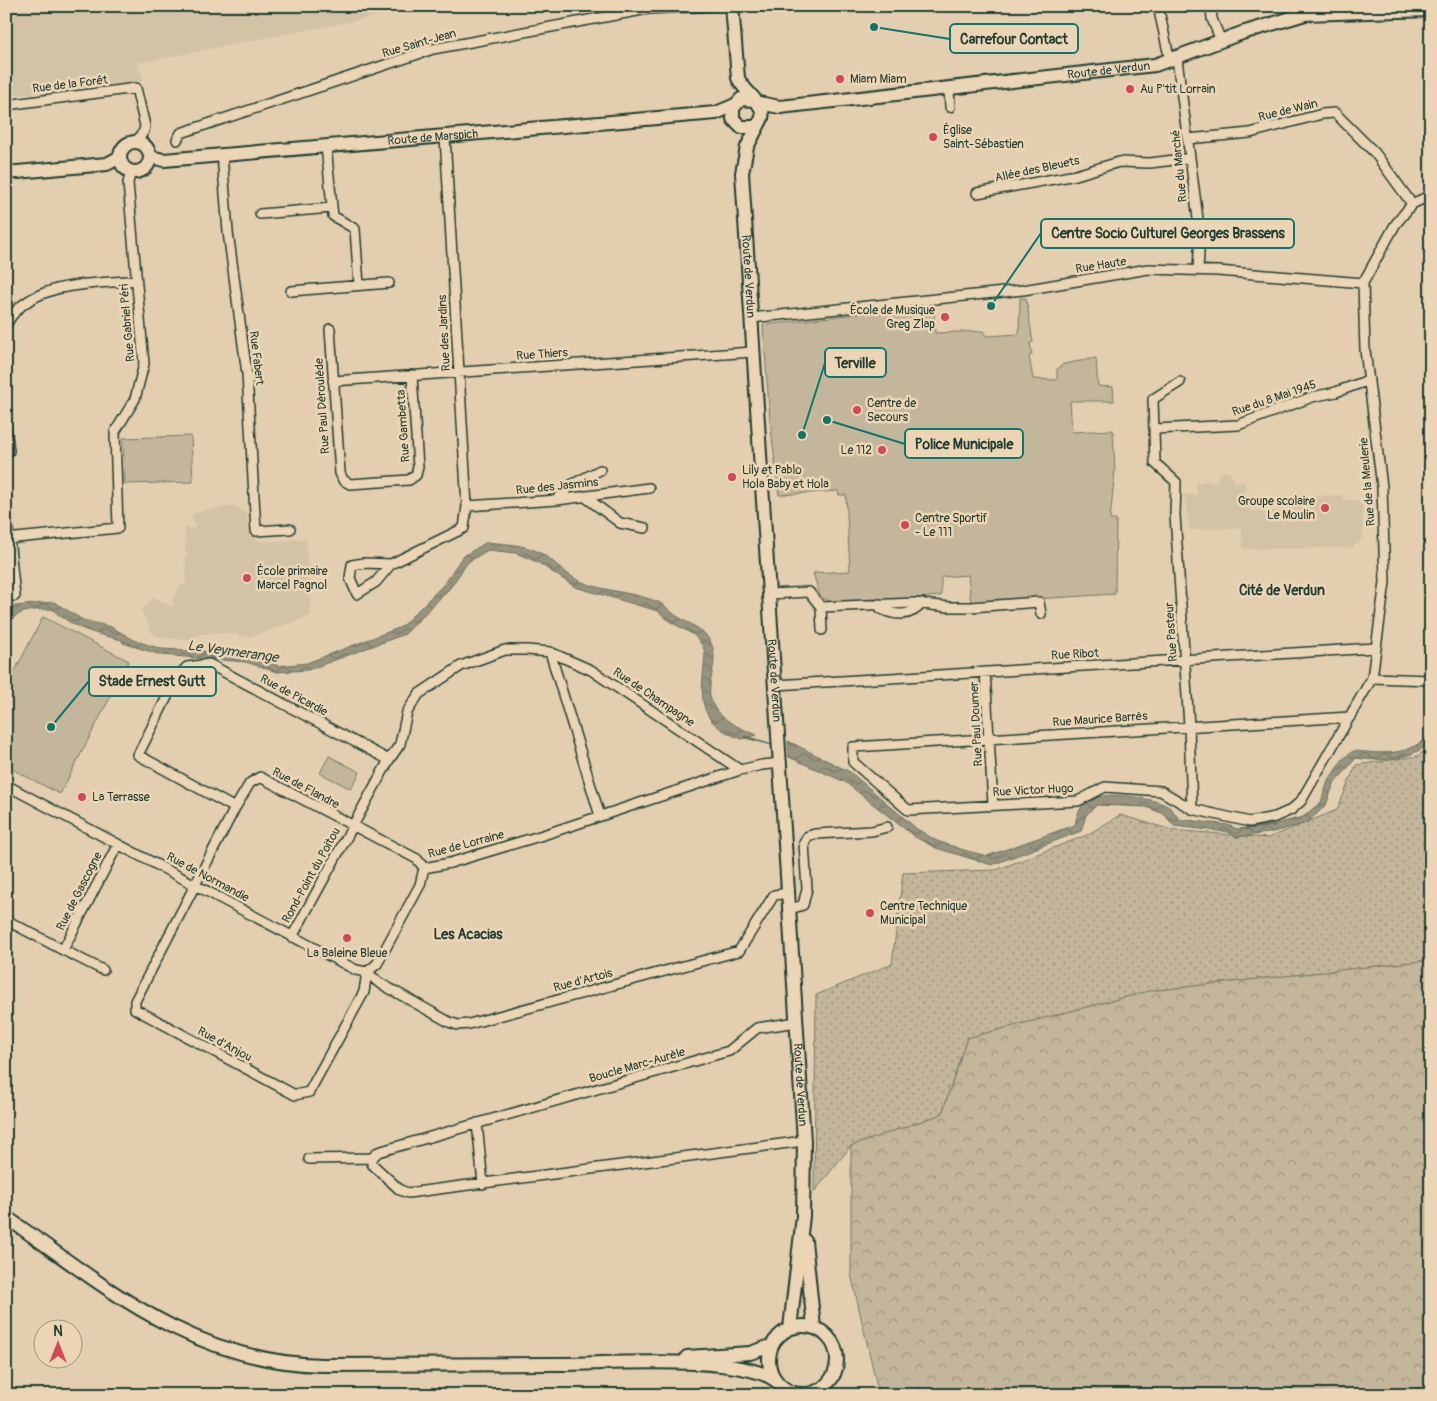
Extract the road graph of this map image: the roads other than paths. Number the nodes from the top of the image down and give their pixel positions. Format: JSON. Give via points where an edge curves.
{"nodes":[{"id":1,"x":709,"y":6,"type":"edge"},
{"id":2,"x":732,"y":6,"type":"edge"},
{"id":3,"x":1158,"y":6,"type":"edge"},
{"id":4,"x":1211,"y":6,"type":"edge"},
{"id":5,"x":648,"y":7,"type":"edge"},
{"id":6,"x":1306,"y":10,"type":"edge"},
{"id":7,"x":1431,"y":10,"type":"edge"},
{"id":8,"x":1221,"y":41,"type":"junction"},
{"id":9,"x":1173,"y":60,"type":"junction"},
{"id":10,"x":741,"y":86,"type":"junction"},
{"id":11,"x":949,"y":87,"type":"junction"},
{"id":12,"x":757,"y":102,"type":"junction"},
{"id":13,"x":736,"y":103,"type":"junction"},
{"id":14,"x":6,"y":105,"type":"edge"},
{"id":15,"x":780,"y":107,"type":"junction"},
{"id":16,"x":950,"y":107,"type":"dead end"},
{"id":17,"x":716,"y":113,"type":"junction"},
{"id":18,"x":760,"y":122,"type":"junction"},
{"id":19,"x":737,"y":123,"type":"junction"},
{"id":20,"x":445,"y":136,"type":"junction"},
{"id":21,"x":1188,"y":139,"type":"junction"},
{"id":22,"x":177,"y":140,"type":"dead end"},
{"id":23,"x":136,"y":142,"type":"junction"},
{"id":24,"x":326,"y":146,"type":"junction"},
{"id":25,"x":747,"y":147,"type":"junction"},
{"id":26,"x":222,"y":155,"type":"junction"},
{"id":27,"x":120,"y":157,"type":"junction"},
{"id":28,"x":150,"y":157,"type":"junction"},
{"id":29,"x":1190,"y":158,"type":"junction"},
{"id":30,"x":131,"y":171,"type":"junction"},
{"id":31,"x":6,"y":173,"type":"edge"},
{"id":32,"x":977,"y":193,"type":"dead end"},
{"id":33,"x":1431,"y":195,"type":"edge"},
{"id":34,"x":1412,"y":204,"type":"junction"},
{"id":35,"x":332,"y":208,"type":"junction"},
{"id":36,"x":260,"y":214,"type":"dead end"},
{"id":37,"x":1198,"y":270,"type":"junction"},
{"id":38,"x":136,"y":280,"type":"junction"},
{"id":39,"x":389,"y":283,"type":"dead end"},
{"id":40,"x":1363,"y":283,"type":"junction"},
{"id":41,"x":359,"y":285,"type":"junction"},
{"id":42,"x":291,"y":291,"type":"dead end"},
{"id":43,"x":9,"y":309,"type":"edge"},
{"id":44,"x":751,"y":318,"type":"junction"},
{"id":45,"x":6,"y":325,"type":"edge"},
{"id":46,"x":330,"y":329,"type":"dead end"},
{"id":47,"x":753,"y":352,"type":"junction"},
{"id":48,"x":459,"y":372,"type":"junction"},
{"id":49,"x":412,"y":375,"type":"junction"},
{"id":50,"x":333,"y":380,"type":"junction"},
{"id":51,"x":1369,"y":380,"type":"junction"},
{"id":52,"x":1180,"y":382,"type":"dead end"},
{"id":53,"x":6,"y":428,"type":"edge"},
{"id":54,"x":1154,"y":429,"type":"junction"},
{"id":55,"x":9,"y":450,"type":"dead end"},
{"id":56,"x":600,"y":470,"type":"dead end"},
{"id":57,"x":343,"y":480,"type":"joint"},
{"id":58,"x":649,"y":488,"type":"dead end"},
{"id":59,"x":584,"y":496,"type":"junction"},
{"id":60,"x":557,"y":500,"type":"junction"},
{"id":61,"x":467,"y":506,"type":"junction"},
{"id":62,"x":6,"y":508,"type":"edge"},
{"id":63,"x":645,"y":528,"type":"dead end"},
{"id":64,"x":290,"y":529,"type":"dead end"},
{"id":65,"x":8,"y":538,"type":"edge"},
{"id":66,"x":391,"y":564,"type":"junction"},
{"id":67,"x":9,"y":565,"type":"edge"},
{"id":68,"x":770,"y":594,"type":"junction"},
{"id":69,"x":6,"y":596,"type":"edge"},
{"id":70,"x":821,"y":607,"type":"junction"},
{"id":71,"x":1040,"y":614,"type":"dead end"},
{"id":72,"x":822,"y":630,"type":"dead end"},
{"id":73,"x":1375,"y":648,"type":"junction"},
{"id":74,"x":550,"y":652,"type":"junction"},
{"id":75,"x":1185,"y":660,"type":"junction"},
{"id":76,"x":986,"y":672,"type":"junction"},
{"id":77,"x":1372,"y":678,"type":"junction"},
{"id":78,"x":1431,"y":680,"type":"edge"},
{"id":79,"x":776,"y":685,"type":"junction"},
{"id":80,"x":1350,"y":716,"type":"junction"},
{"id":81,"x":1189,"y":726,"type":"junction"},
{"id":82,"x":988,"y":739,"type":"junction"},
{"id":83,"x":853,"y":747,"type":"joint"},
{"id":84,"x":389,"y":760,"type":"junction"},
{"id":85,"x":781,"y":763,"type":"junction"},
{"id":86,"x":740,"y":770,"type":"junction"},
{"id":87,"x":6,"y":784,"type":"edge"},
{"id":88,"x":993,"y":804,"type":"junction"},
{"id":89,"x":235,"y":808,"type":"junction"},
{"id":90,"x":1192,"y":809,"type":"junction"},
{"id":91,"x":600,"y":816,"type":"junction"},
{"id":92,"x":353,"y":826,"type":"junction"},
{"id":93,"x":886,"y":827,"type":"dead end"},
{"id":94,"x":118,"y":844,"type":"junction"},
{"id":95,"x":424,"y":868,"type":"junction"},
{"id":96,"x":196,"y":885,"type":"junction"},
{"id":97,"x":789,"y":893,"type":"junction"},
{"id":98,"x":790,"y":909,"type":"junction"},
{"id":99,"x":6,"y":920,"type":"edge"},
{"id":100,"x":292,"y":937,"type":"junction"},
{"id":101,"x":63,"y":950,"type":"junction"},
{"id":102,"x":103,"y":970,"type":"dead end"},
{"id":103,"x":367,"y":972,"type":"junction"},
{"id":104,"x":797,"y":1022,"type":"junction"},
{"id":105,"x":477,"y":1123,"type":"junction"},
{"id":106,"x":804,"y":1141,"type":"junction"},
{"id":107,"x":372,"y":1158,"type":"junction"},
{"id":108,"x":309,"y":1159,"type":"dead end"},
{"id":109,"x":483,"y":1184,"type":"junction"},
{"id":110,"x":803,"y":1216,"type":"junction"},
{"id":111,"x":6,"y":1217,"type":"edge"},
{"id":112,"x":814,"y":1327,"type":"junction"},
{"id":113,"x":790,"y":1328,"type":"junction"},
{"id":114,"x":771,"y":1346,"type":"junction"},
{"id":115,"x":577,"y":1364,"type":"junction"},
{"id":116,"x":775,"y":1380,"type":"junction"},
{"id":117,"x":815,"y":1393,"type":"edge"},
{"id":118,"x":792,"y":1394,"type":"edge"}],
"edges":[{"from":1,"to":5,"type":"street","name":"Rue Saint-Jean"},
{"from":2,"to":10,"type":"main road"},
{"from":3,"to":9,"type":"street","name":"Rue du Marché"},
{"from":4,"to":8,"type":"street","via":[[1212,19]]},
{"from":5,"to":22,"type":"street","name":"Rue Saint-Jean","via":[[433,49],[180,133]]},
{"from":6,"to":7,"type":"main road","name":"Route de Verdun"},
{"from":6,"to":8,"type":"main road","name":"Route de Verdun"},
{"from":8,"to":9,"type":"main road","name":"Route de Verdun"},
{"from":9,"to":11,"type":"main road","name":"Route de Verdun","via":[[1155,65]]},
{"from":9,"to":21,"type":"street","name":"Rue du Marché"},
{"from":10,"to":12,"type":"main road"},
{"from":10,"to":13,"type":"main road"},
{"from":11,"to":15,"type":"main road","name":"Route de Verdun"},
{"from":11,"to":16,"type":"street"},
{"from":12,"to":13,"type":"main road","via":[[746,98]]},
{"from":12,"to":15,"type":"main road","name":"Route de Verdun"},
{"from":12,"to":18,"type":"main road","via":[[763,111]]},
{"from":13,"to":17,"type":"main road","name":"Route de Marspich"},
{"from":13,"to":19,"type":"main road","via":[[732,112]]},
{"from":14,"to":23,"type":"street","name":"Rue de la Forêt","via":[[136,88],[145,126]]},
{"from":15,"to":18,"type":"main road","name":"Route de Verdun"},
{"from":17,"to":19,"type":"main road","name":"Route de Marspich"},
{"from":17,"to":20,"type":"main road","name":"Route de Marspich"},
{"from":18,"to":19,"type":"main road","via":[[750,128]]},
{"from":18,"to":25,"type":"main road","name":"Route de Verdun"},
{"from":19,"to":25,"type":"main road","name":"Route de Verdun"},
{"from":20,"to":24,"type":"main road","name":"Route de Marspich"},
{"from":20,"to":48,"type":"street","name":"Rue des Jardins"},
{"from":21,"to":29,"type":"street","name":"Rue du Marché"},
{"from":21,"to":34,"type":"street","name":"Rue de Wain","via":[[1250,133],[1322,114],[1336,114],[1375,153]]},
{"from":23,"to":27,"type":"main road","via":[[127,145]]},
{"from":23,"to":28,"type":"main road","via":[[144,145]]},
{"from":24,"to":26,"type":"main road","name":"Route de Marspich"},
{"from":24,"to":35,"type":"street"},
{"from":25,"to":44,"type":"main road","name":"Route de Verdun","via":[[742,173]]},
{"from":26,"to":28,"type":"main road","name":"Route de Marspich","via":[[164,160]]},
{"from":26,"to":64,"type":"street","name":"Rue Fabert","via":[[228,232],[247,374],[256,531]]},
{"from":27,"to":30,"type":"main road","via":[[123,166]]},
{"from":27,"to":31,"type":"main road","via":[[108,164]]},
{"from":28,"to":30,"type":"main road","via":[[145,168]]},
{"from":29,"to":32,"type":"street","name":"Allée des Bleuets","via":[[1150,163],[1119,162],[1076,175]]},
{"from":29,"to":37,"type":"street","name":"Rue du Marché","via":[[1200,234]]},
{"from":30,"to":38,"type":"street","name":"Rue Gabriel Péri","via":[[128,183]]},
{"from":33,"to":34,"type":"street"},
{"from":34,"to":40,"type":"street","via":[[1395,225]]},
{"from":35,"to":36,"type":"street"},
{"from":35,"to":41,"type":"street","via":[[333,216],[355,228]]},
{"from":37,"to":40,"type":"street","name":"Rue Haute"},
{"from":37,"to":44,"type":"street","name":"Rue Haute","via":[[1148,269],[1023,290]]},
{"from":38,"to":43,"type":"street","via":[[48,290]]},
{"from":38,"to":65,"type":"street","name":"Rue Gabriel Péri","via":[[144,364],[135,399],[115,432],[118,528]]},
{"from":39,"to":41,"type":"street"},
{"from":40,"to":51,"type":"street","name":"Rue de la Meulerie"},
{"from":41,"to":42,"type":"street"},
{"from":43,"to":45,"type":"street"},
{"from":44,"to":47,"type":"main road","name":"Route de Verdun"},
{"from":46,"to":50,"type":"street","name":"Rue Paul Dèroulède"},
{"from":47,"to":48,"type":"street","name":"Rue Thiers"},
{"from":47,"to":68,"type":"main road","name":"Route de Verdun"},
{"from":48,"to":49,"type":"street","name":"Rue Thiers"},
{"from":48,"to":61,"type":"street","name":"Rue des Jardins"},
{"from":49,"to":50,"type":"street","name":"Rue Thiers"},
{"from":49,"to":57,"type":"street","name":"Rue Gambetta","via":[[416,475],[409,480],[350,484]]},
{"from":50,"to":57,"type":"street","name":"Rue Paul Dèroulède"},
{"from":51,"to":54,"type":"street","name":"Rue du 8 Mai 1945","via":[[1336,392],[1312,396],[1238,425]]},
{"from":51,"to":73,"type":"street","name":"Rue de la Meulerie","via":[[1382,487],[1385,582]]},
{"from":52,"to":54,"type":"street","via":[[1153,399]]},
{"from":53,"to":55,"type":"street"},
{"from":54,"to":75,"type":"street","name":"Rue Pasteur","via":[[1155,463],[1176,482]]},
{"from":56,"to":60,"type":"street","via":[[571,485]]},
{"from":58,"to":59,"type":"street","name":"Rue des Jasmins"},
{"from":59,"to":60,"type":"street","name":"Rue des Jasmins"},
{"from":59,"to":63,"type":"street","via":[[620,522]]},
{"from":60,"to":61,"type":"street","name":"Rue des Jasmins"},
{"from":61,"to":66,"type":"street","name":"Rue des Jardins","via":[[464,528]]},
{"from":62,"to":65,"type":"street"},
{"from":65,"to":67,"type":"street"},
{"from":66,"to":66,"type":"street","via":[[352,566],[350,578],[357,594],[376,582]]},
{"from":67,"to":69,"type":"street","via":[[15,596]]},
{"from":68,"to":70,"type":"street","via":[[809,592]]},
{"from":68,"to":79,"type":"main road","name":"Route de Verdun"},
{"from":70,"to":71,"type":"street","via":[[922,603],[964,607],[1039,602]]},
{"from":70,"to":72,"type":"street"},
{"from":73,"to":75,"type":"street","name":"Rue Ribot"},
{"from":73,"to":77,"type":"street","name":"Rue de la Meulerie"},
{"from":74,"to":84,"type":"street","name":"Rue de Champagne","via":[[505,650],[461,666],[432,683],[418,694],[406,712],[400,744]]},
{"from":74,"to":86,"type":"street","name":"Rue de Champagne","via":[[591,670]]},
{"from":74,"to":91,"type":"street"},
{"from":75,"to":76,"type":"street","name":"Rue Ribot"},
{"from":75,"to":81,"type":"street","name":"Rue Pasteur"},
{"from":76,"to":79,"type":"street","name":"Rue Ribot"},
{"from":76,"to":82,"type":"street","name":"Rue Paul Doumer"},
{"from":77,"to":78,"type":"street"},
{"from":77,"to":80,"type":"street","name":"Rue Victor Hugo"},
{"from":79,"to":85,"type":"main road","name":"Route de Verdun"},
{"from":80,"to":81,"type":"street","name":"Rue Maurice Barrès"},
{"from":80,"to":90,"type":"street","name":"Rue Victor Hugo","via":[[1321,770],[1301,801],[1291,810],[1250,822]]},
{"from":81,"to":82,"type":"street","name":"Rue Maurice Barrès"},
{"from":81,"to":90,"type":"street","name":"Rue Pasteur"},
{"from":82,"to":83,"type":"street","name":"Rue Maurice Barrès"},
{"from":82,"to":88,"type":"street","name":"Rue Paul Doumer"},
{"from":83,"to":88,"type":"street","name":"Rue Victor Hugo","via":[[853,762],[908,810]]},
{"from":84,"to":89,"type":"street","name":"Rue de Picardie","via":[[209,664],[187,667],[177,677],[138,756]]},
{"from":84,"to":92,"type":"street","name":"Rue de Champagne"},
{"from":85,"to":86,"type":"street","name":"Rue de Lorraine"},
{"from":85,"to":97,"type":"main road","name":"Route de Verdun"},
{"from":86,"to":91,"type":"street","name":"Rue de Lorraine"},
{"from":87,"to":94,"type":"street","name":"Rue de Normandie"},
{"from":88,"to":90,"type":"street","name":"Rue Victor Hugo","via":[[1078,801],[1105,787],[1161,791]]},
{"from":89,"to":92,"type":"street","name":"Rue de Flandre","via":[[250,783],[260,777]]},
{"from":89,"to":96,"type":"street","name":"Rue de Flandre"},
{"from":91,"to":95,"type":"street","name":"Rue de Lorraine","via":[[450,863]]},
{"from":92,"to":95,"type":"street","name":"Rue de Flandre","via":[[418,858]]},
{"from":92,"to":100,"type":"street","name":"Rond-Point du Poitou"},
{"from":93,"to":98,"type":"street","via":[[808,836],[804,843],[807,889],[803,905]]},
{"from":94,"to":96,"type":"street","name":"Rue de Normandie"},
{"from":94,"to":101,"type":"street","name":"Rue de Gascogne"},
{"from":95,"to":103,"type":"street","name":"Rue de Lorraine","via":[[420,885],[377,964]]},
{"from":96,"to":100,"type":"street","name":"Rue de Normandie"},
{"from":96,"to":103,"type":"street","name":"Rue d'Anjou","via":[[135,1001],[135,1010],[295,1095],[309,1092],[314,1084],[364,992]]},
{"from":97,"to":98,"type":"main road","name":"Route de Verdun"},
{"from":97,"to":103,"type":"street","name":"Rue d'Artois","via":[[774,895],[739,951],[469,1024],[449,1022],[378,982]]},
{"from":98,"to":104,"type":"main road","name":"Route de Verdun"},
{"from":99,"to":101,"type":"street","name":"Rue de Gascogne"},
{"from":100,"to":103,"type":"street","name":"Rue de Normandie","via":[[356,970]]},
{"from":101,"to":102,"type":"street","name":"Rue de Gascogne"},
{"from":104,"to":105,"type":"street","name":"Boucle Marc-Aurèle","via":[[757,1028],[729,1051]]},
{"from":104,"to":106,"type":"main road","name":"Route de Verdun"},
{"from":105,"to":107,"type":"street","name":"Boucle Marc-Aurèle","via":[[378,1152]]},
{"from":105,"to":109,"type":"street"},
{"from":106,"to":109,"type":"street"},
{"from":106,"to":110,"type":"main road","name":"Route de Verdun"},
{"from":107,"to":108,"type":"street","name":"Boucle Marc-Aurèle"},
{"from":107,"to":109,"type":"street","via":[[372,1164],[400,1190],[408,1193]]},
{"from":110,"to":112,"type":"main road","name":"Route de Verdun"},
{"from":110,"to":113,"type":"main road","name":"Route de Verdun"},
{"from":111,"to":115,"type":"main road","via":[[159,1321],[209,1344],[258,1359],[322,1365]]},
{"from":112,"to":113,"type":"main road"},
{"from":112,"to":117,"type":"main road","via":[[831,1339],[838,1359],[832,1379]]},
{"from":113,"to":114,"type":"main road"},
{"from":114,"to":115,"type":"main road","via":[[750,1353]]},
{"from":114,"to":116,"type":"main road","via":[[768,1364]]},
{"from":115,"to":116,"type":"main road","via":[[720,1365],[765,1374]]},
{"from":116,"to":118,"type":"main road"},
{"from":117,"to":118,"type":"main road"}]}
